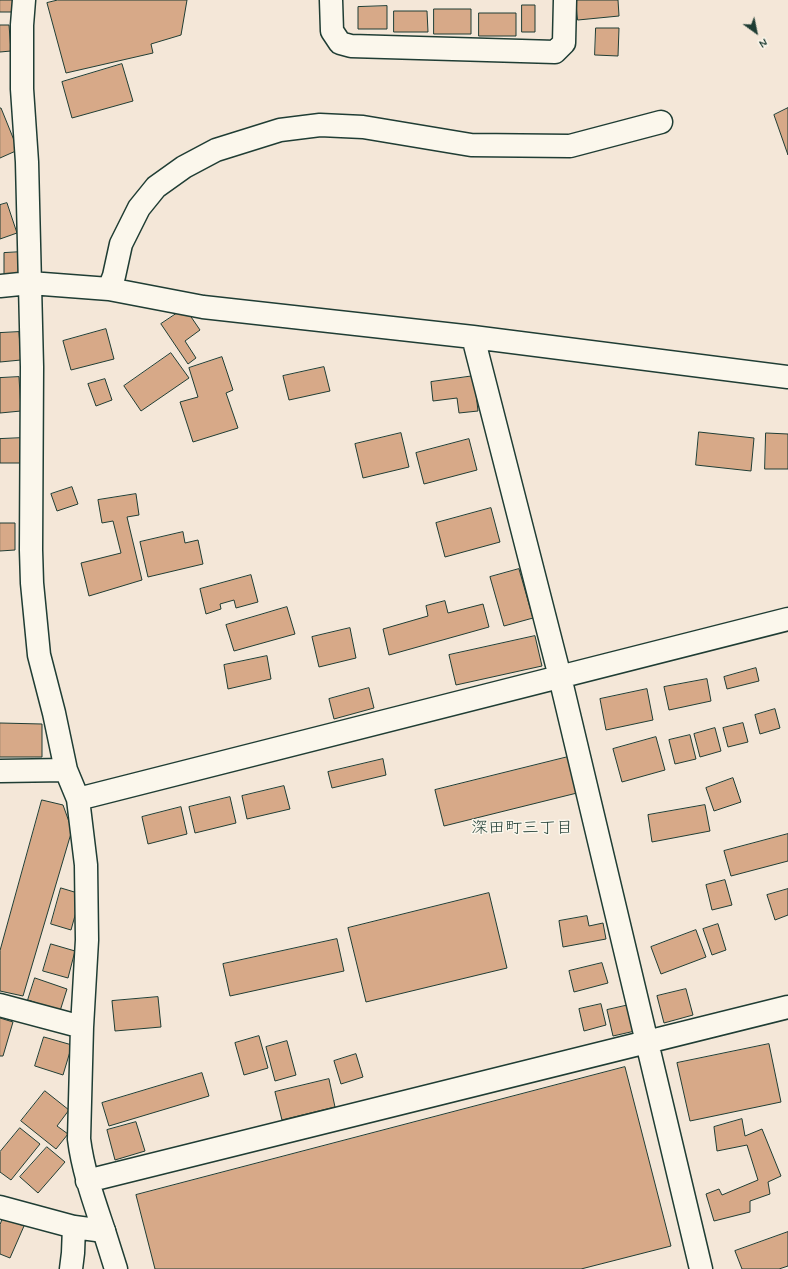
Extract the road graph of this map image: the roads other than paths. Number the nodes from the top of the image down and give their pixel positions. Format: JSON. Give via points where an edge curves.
{"nodes":[{"id":1,"x":24,"y":0,"type":"edge"},
{"id":2,"x":331,"y":0,"type":"edge"},
{"id":3,"x":565,"y":0,"type":"edge"},
{"id":4,"x":661,"y":122,"type":"dead end"},
{"id":5,"x":30,"y":283,"type":"junction"},
{"id":6,"x":0,"y":286,"type":"edge"},
{"id":7,"x":109,"y":289,"type":"junction"},
{"id":8,"x":473,"y":337,"type":"junction"},
{"id":9,"x":788,"y":377,"type":"edge"},
{"id":10,"x":788,"y":619,"type":"edge"},
{"id":11,"x":560,"y":676,"type":"junction"},
{"id":12,"x":66,"y":770,"type":"junction"},
{"id":13,"x":0,"y":771,"type":"edge"},
{"id":14,"x":78,"y":799,"type":"junction"},
{"id":15,"x":0,"y":1005,"type":"edge"},
{"id":16,"x":788,"y":1007,"type":"edge"},
{"id":17,"x":82,"y":1027,"type":"junction"},
{"id":18,"x":646,"y":1042,"type":"junction"},
{"id":19,"x":87,"y":1181,"type":"junction"},
{"id":20,"x":0,"y":1207,"type":"edge"},
{"id":21,"x":74,"y":1227,"type":"junction"},
{"id":22,"x":104,"y":1232,"type":"junction"},
{"id":23,"x":71,"y":1269,"type":"edge"},
{"id":24,"x":116,"y":1269,"type":"edge"},
{"id":25,"x":701,"y":1269,"type":"edge"}],
"edges":[{"from":1,"to":5,"type":"street","via":[[22,89]]},
{"from":2,"to":3,"type":"street","via":[[332,31],[340,43],[351,46],[555,52],[564,43]]},
{"from":4,"to":7,"type":"street","via":[[570,146],[471,145],[363,128],[320,125],[280,130],[216,150],[184,167],[156,187],[138,208],[121,244]]},
{"from":5,"to":6,"type":"street"},
{"from":5,"to":7,"type":"street"},
{"from":5,"to":12,"type":"street","via":[[32,583],[40,655]]},
{"from":7,"to":8,"type":"street","via":[[203,307]]},
{"from":8,"to":9,"type":"street"},
{"from":8,"to":11,"type":"street"},
{"from":10,"to":11,"type":"street"},
{"from":11,"to":14,"type":"street"},
{"from":11,"to":18,"type":"street"},
{"from":12,"to":13,"type":"street"},
{"from":12,"to":14,"type":"street"},
{"from":14,"to":17,"type":"street","via":[[86,865],[87,940]]},
{"from":15,"to":17,"type":"street"},
{"from":16,"to":18,"type":"street"},
{"from":17,"to":19,"type":"street","via":[[80,1139]]},
{"from":18,"to":19,"type":"street"},
{"from":18,"to":25,"type":"street"},
{"from":19,"to":22,"type":"street"},
{"from":20,"to":21,"type":"street"},
{"from":21,"to":22,"type":"street"},
{"from":21,"to":23,"type":"street"},
{"from":22,"to":24,"type":"street"}]}
